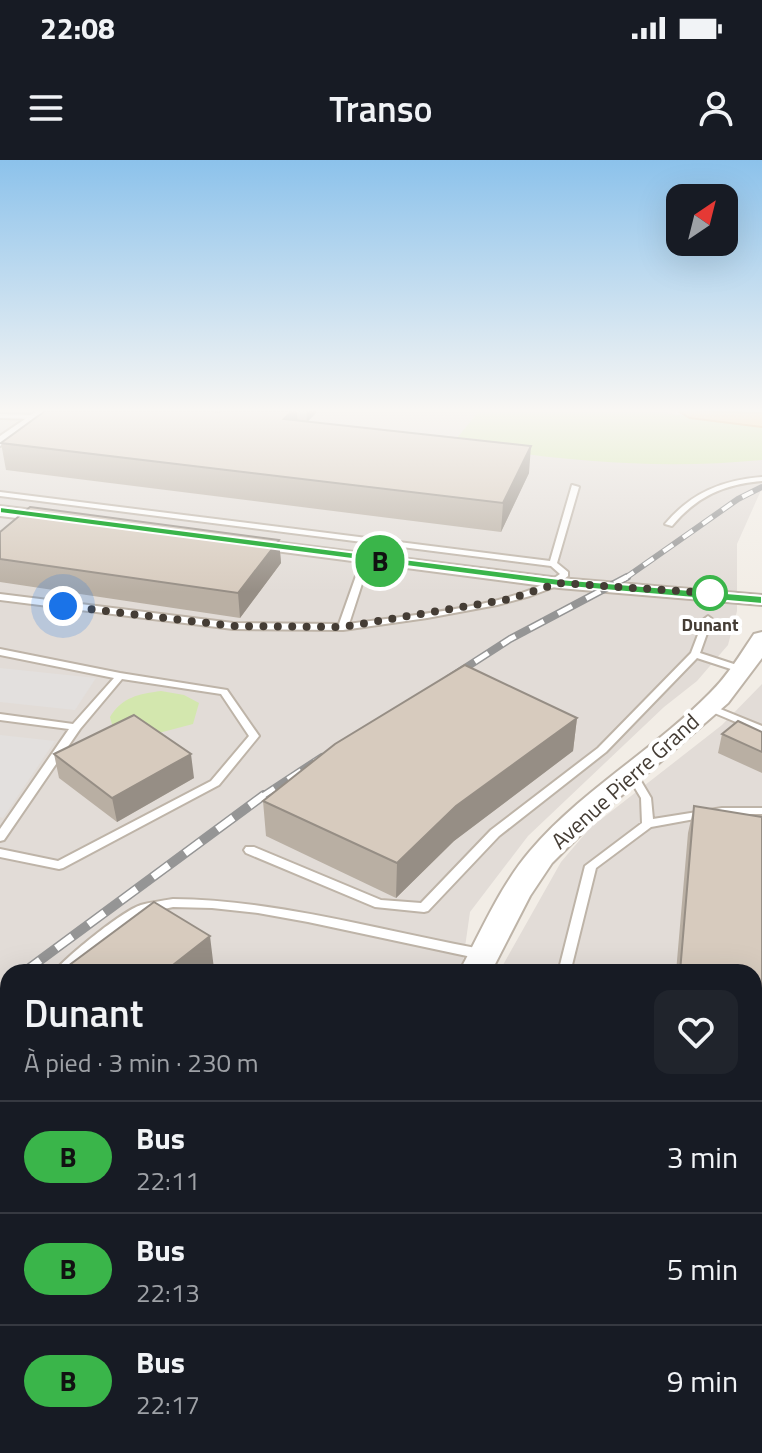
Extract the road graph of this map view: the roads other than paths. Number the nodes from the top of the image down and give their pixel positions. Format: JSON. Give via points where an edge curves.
{"nodes":[{"id":1,"x":762,"y":479,"type":"edge"},
{"id":2,"x":575,"y":487,"type":"dead end"},
{"id":3,"x":0,"y":494,"type":"edge"},
{"id":4,"x":0,"y":511,"type":"edge"},
{"id":5,"x":669,"y":524,"type":"dead end"},
{"id":6,"x":198,"y":537,"type":"edge"},
{"id":7,"x":229,"y":541,"type":"edge"},
{"id":8,"x":366,"y":559,"type":"junction"},
{"id":9,"x":553,"y":564,"type":"junction"},
{"id":10,"x":559,"y":583,"type":"junction"},
{"id":11,"x":0,"y":597,"type":"edge"},
{"id":12,"x":762,"y":600,"type":"edge"},
{"id":13,"x":708,"y":619,"type":"dead end"},
{"id":14,"x":343,"y":627,"type":"junction"},
{"id":15,"x":762,"y":639,"type":"edge"},
{"id":16,"x":0,"y":652,"type":"edge"},
{"id":17,"x":695,"y":654,"type":"junction"},
{"id":18,"x":743,"y":670,"type":"junction"},
{"id":19,"x":120,"y":676,"type":"junction"},
{"id":20,"x":708,"y":707,"type":"junction"},
{"id":21,"x":0,"y":717,"type":"edge"},
{"id":22,"x":76,"y":727,"type":"junction"},
{"id":23,"x":762,"y":730,"type":"edge"},
{"id":24,"x":631,"y":773,"type":"junction"},
{"id":25,"x":762,"y":811,"type":"edge"},
{"id":26,"x":648,"y":824,"type":"junction"},
{"id":27,"x":0,"y":837,"type":"edge"},
{"id":28,"x":250,"y":850,"type":"dead end"},
{"id":29,"x":0,"y":853,"type":"edge"},
{"id":30,"x":480,"y":963,"type":"edge"},
{"id":31,"x":71,"y":964,"type":"edge"},
{"id":32,"x":566,"y":964,"type":"edge"}],
"edges":[{"from":1,"to":5,"type":"lane","via":[[707,490]]},
{"from":2,"to":9,"type":"lane"},
{"from":3,"to":9,"type":"lane"},
{"from":4,"to":6,"type":"street"},
{"from":7,"to":8,"type":"street"},
{"from":8,"to":10,"type":"street"},
{"from":8,"to":14,"type":"lane"},
{"from":9,"to":10,"type":"lane","via":[[565,574]]},
{"from":10,"to":12,"type":"street"},
{"from":10,"to":14,"type":"lane","via":[[510,599]]},
{"from":11,"to":14,"type":"lane","via":[[233,626]]},
{"from":13,"to":17,"type":"lane"},
{"from":15,"to":18,"type":"street","name":"Avenue Pierre Grand"},
{"from":16,"to":19,"type":"lane"},
{"from":17,"to":18,"type":"lane"},
{"from":17,"to":28,"type":"lane","via":[[602,750],[495,833],[424,908],[379,904]]},
{"from":18,"to":20,"type":"street","name":"Avenue Pierre Grand"},
{"from":19,"to":22,"type":"lane"},
{"from":19,"to":29,"type":"lane","via":[[224,692],[254,736],[215,783],[59,865]]},
{"from":20,"to":23,"type":"lane"},
{"from":20,"to":24,"type":"street","name":"Avenue Pierre Grand"},
{"from":21,"to":22,"type":"lane"},
{"from":22,"to":27,"type":"lane"},
{"from":24,"to":26,"type":"lane","via":[[646,798]]},
{"from":24,"to":30,"type":"street","name":"Avenue Pierre Grand","via":[[540,857]]},
{"from":25,"to":26,"type":"lane","via":[[722,811]]},
{"from":26,"to":32,"type":"lane","via":[[591,866]]},
{"from":30,"to":31,"type":"lane","via":[[235,906],[172,904],[142,910]]}]}
